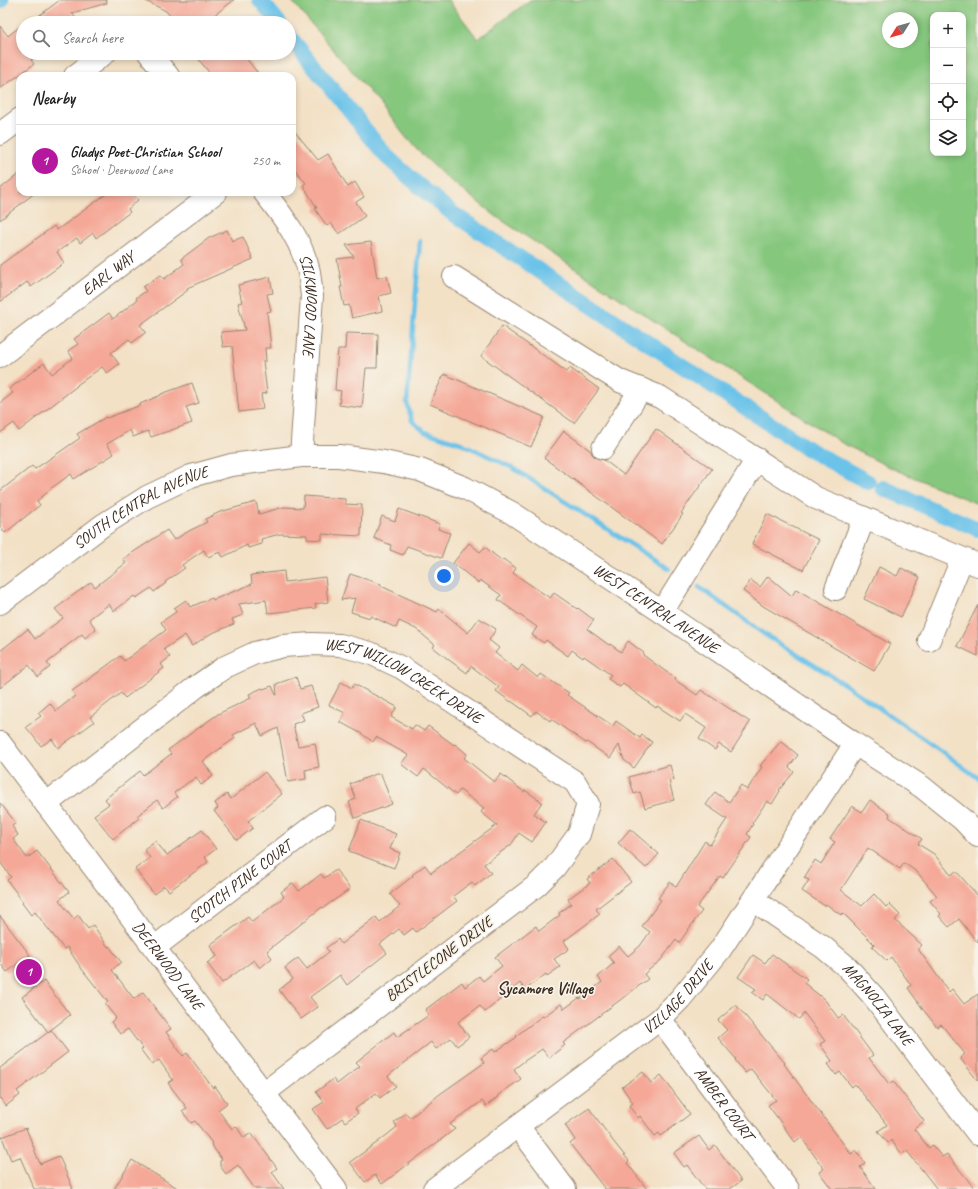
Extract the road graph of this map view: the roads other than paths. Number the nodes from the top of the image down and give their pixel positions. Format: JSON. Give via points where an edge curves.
{"nodes":[{"id":1,"x":96,"y":60,"type":"edge"},
{"id":2,"x":155,"y":60,"type":"edge"},
{"id":3,"x":80,"y":72,"type":"edge"},
{"id":4,"x":165,"y":72,"type":"edge"},
{"id":5,"x":16,"y":122,"type":"edge"},
{"id":6,"x":0,"y":134,"type":"edge"},
{"id":7,"x":211,"y":196,"type":"edge"},
{"id":8,"x":267,"y":196,"type":"edge"},
{"id":9,"x":454,"y":277,"type":"dead end"},
{"id":10,"x":0,"y":356,"type":"edge"},
{"id":11,"x":641,"y":390,"type":"junction"},
{"id":12,"x":604,"y":448,"type":"dead end"},
{"id":13,"x":301,"y":456,"type":"junction"},
{"id":14,"x":757,"y":459,"type":"junction"},
{"id":15,"x":864,"y":518,"type":"junction"},
{"id":16,"x":970,"y":562,"type":"edge"},
{"id":17,"x":836,"y":589,"type":"dead end"},
{"id":18,"x":0,"y":603,"type":"edge"},
{"id":19,"x":662,"y":612,"type":"junction"},
{"id":20,"x":929,"y":640,"type":"dead end"},
{"id":21,"x":0,"y":743,"type":"edge"},
{"id":22,"x":855,"y":744,"type":"junction"},
{"id":23,"x":46,"y":804,"type":"junction"},
{"id":24,"x":588,"y":804,"type":"joint"},
{"id":25,"x":325,"y":817,"type":"dead end"},
{"id":26,"x":978,"y":836,"type":"edge"},
{"id":27,"x":754,"y":900,"type":"junction"},
{"id":28,"x":155,"y":947,"type":"junction"},
{"id":29,"x":660,"y":1019,"type":"junction"},
{"id":30,"x":264,"y":1093,"type":"junction"},
{"id":31,"x":518,"y":1126,"type":"junction"},
{"id":32,"x":978,"y":1134,"type":"edge"},
{"id":33,"x":336,"y":1189,"type":"edge"},
{"id":34,"x":434,"y":1189,"type":"edge"},
{"id":35,"x":565,"y":1189,"type":"edge"},
{"id":36,"x":788,"y":1189,"type":"edge"}],
"edges":[{"from":1,"to":3,"type":"street"},
{"from":2,"to":4,"type":"street"},
{"from":5,"to":6,"type":"street"},
{"from":7,"to":10,"type":"street","name":"EARL WAY"},
{"from":8,"to":13,"type":"street","name":"SILKWOOD LANE","via":[[284,217],[299,243],[309,272],[312,296]]},
{"from":9,"to":11,"type":"street","via":[[620,382]]},
{"from":11,"to":12,"type":"street"},
{"from":11,"to":14,"type":"street","via":[[660,397]]},
{"from":13,"to":18,"type":"street","name":"SOUTH CENTRAL AVENUE","via":[[231,465],[191,476],[147,497],[103,525]]},
{"from":13,"to":19,"type":"street","name":"WEST CENTRAL AVENUE","via":[[339,456],[384,462],[420,470],[465,488],[512,513]]},
{"from":14,"to":15,"type":"street","via":[[816,498]]},
{"from":14,"to":19,"type":"street"},
{"from":15,"to":16,"type":"street"},
{"from":15,"to":17,"type":"street"},
{"from":16,"to":20,"type":"street"},
{"from":19,"to":22,"type":"street","name":"WEST CENTRAL AVENUE"},
{"from":21,"to":23,"type":"street","name":"DEERWOOD LANE"},
{"from":22,"to":26,"type":"street","name":"WEST CENTRAL AVENUE","via":[[922,787],[963,820]]},
{"from":22,"to":27,"type":"street","name":"VILLAGE DRIVE"},
{"from":23,"to":24,"type":"street","name":"WEST WILLOW CREEK DRIVE","via":[[225,667],[255,653],[283,646],[312,644],[340,645],[370,653],[402,668],[575,782]]},
{"from":23,"to":28,"type":"street","name":"DEERWOOD LANE"},
{"from":24,"to":30,"type":"street","name":"BRISTLECONE DRIVE","via":[[579,834],[555,867],[536,886]]},
{"from":25,"to":28,"type":"street","name":"SCOTCH PINE COURT"},
{"from":27,"to":29,"type":"street","name":"VILLAGE DRIVE","via":[[720,950]]},
{"from":27,"to":32,"type":"street","name":"MAGNOLIA LANE","via":[[823,947],[847,967],[874,997]]},
{"from":28,"to":30,"type":"street","name":"DEERWOOD LANE"},
{"from":29,"to":31,"type":"street","name":"VILLAGE DRIVE"},
{"from":29,"to":36,"type":"street","name":"AMBER COURT"},
{"from":30,"to":33,"type":"street","name":"DEERWOOD LANE"},
{"from":31,"to":34,"type":"street","name":"VILLAGE DRIVE"},
{"from":31,"to":35,"type":"street"}]}
